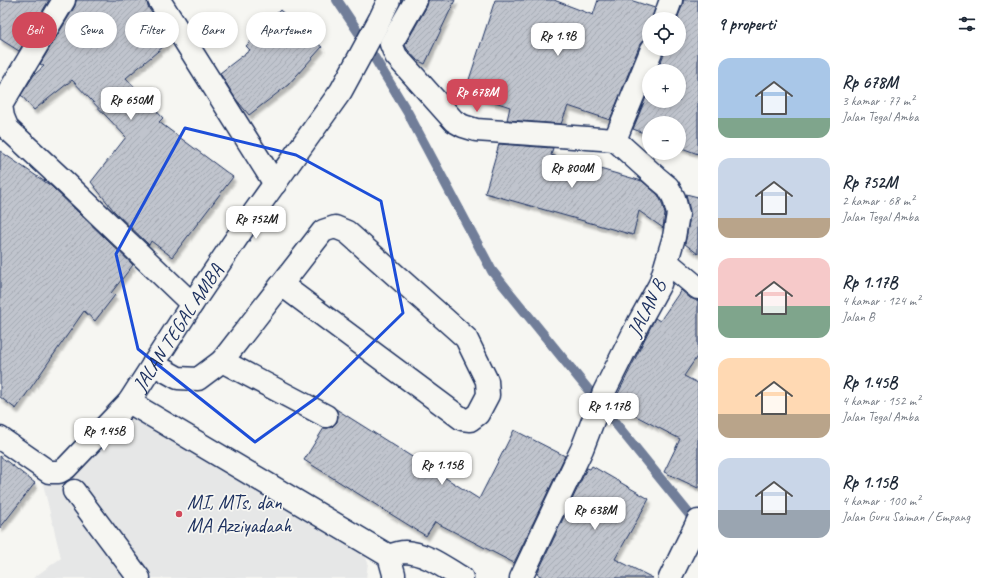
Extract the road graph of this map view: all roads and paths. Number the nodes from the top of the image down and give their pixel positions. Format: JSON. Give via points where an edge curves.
{"nodes":[{"id":1,"x":64,"y":0,"type":"edge"},
{"id":2,"x":158,"y":0,"type":"edge"},
{"id":3,"x":416,"y":0,"type":"edge"},
{"id":4,"x":671,"y":0,"type":"edge"},
{"id":5,"x":384,"y":9,"type":"edge"},
{"id":6,"x":667,"y":12,"type":"edge"},
{"id":7,"x":649,"y":56,"type":"edge"},
{"id":8,"x":615,"y":140,"type":"junction"},
{"id":9,"x":275,"y":184,"type":"junction"},
{"id":10,"x":667,"y":262,"type":"junction"},
{"id":11,"x":282,"y":284,"type":"junction"},
{"id":12,"x":698,"y":288,"type":"edge"},
{"id":13,"x":192,"y":304,"type":"junction"},
{"id":14,"x":222,"y":361,"type":"junction"},
{"id":15,"x":141,"y":382,"type":"junction"},
{"id":16,"x":326,"y":416,"type":"dead end"},
{"id":17,"x":0,"y":438,"type":"edge"},
{"id":18,"x":74,"y":491,"type":"dead end"},
{"id":19,"x":698,"y":521,"type":"edge"},
{"id":20,"x":389,"y":556,"type":"junction"},
{"id":21,"x":673,"y":572,"type":"edge"},
{"id":22,"x":139,"y":578,"type":"edge"},
{"id":23,"x":394,"y":578,"type":"edge"},
{"id":24,"x":462,"y":578,"type":"edge"},
{"id":25,"x":522,"y":578,"type":"edge"}],
"edges":[{"from":1,"to":13,"type":"street","via":[[1,105],[8,129]]},
{"from":2,"to":9,"type":"street"},
{"from":3,"to":8,"type":"street","via":[[391,44],[396,56],[454,121],[476,130]]},
{"from":4,"to":6,"type":"street"},
{"from":5,"to":9,"type":"street","name":"JALAN TEGAL AMBA","via":[[341,91]]},
{"from":7,"to":8,"type":"street"},
{"from":8,"to":10,"type":"street","name":"JALAN B","via":[[668,187],[674,198],[678,214]]},
{"from":9,"to":13,"type":"street","name":"JALAN TEGAL AMBA"},
{"from":10,"to":12,"type":"street"},
{"from":10,"to":25,"type":"street","name":"JALAN B","via":[[660,284],[604,392],[582,449]]},
{"from":11,"to":11,"type":"street","via":[[324,231],[335,227],[347,232],[466,338],[487,381],[488,395],[478,414],[470,420],[462,419]]},
{"from":11,"to":14,"type":"street"},
{"from":13,"to":15,"type":"street","name":"JALAN TEGAL AMBA"},
{"from":14,"to":15,"type":"street","via":[[198,379],[178,378]]},
{"from":14,"to":16,"type":"street"},
{"from":15,"to":17,"type":"street","name":"JALAN TEGAL AMBA","via":[[66,468],[59,472],[49,472]]},
{"from":15,"to":20,"type":"street"},
{"from":18,"to":22,"type":"street"},
{"from":19,"to":21,"type":"street"},
{"from":20,"to":23,"type":"street"},
{"from":20,"to":24,"type":"street","via":[[403,552],[416,553]]}]}
